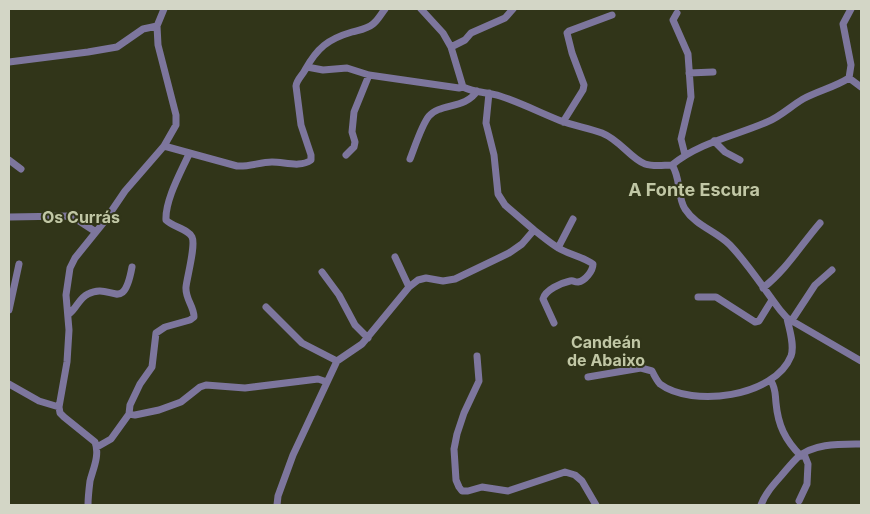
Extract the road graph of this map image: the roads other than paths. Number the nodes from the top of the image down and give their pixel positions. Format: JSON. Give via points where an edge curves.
{"nodes":[{"id":1,"x":164,"y":9,"type":"edge"},
{"id":2,"x":385,"y":9,"type":"edge"},
{"id":3,"x":422,"y":9,"type":"edge"},
{"id":4,"x":513,"y":9,"type":"edge"},
{"id":5,"x":851,"y":9,"type":"edge"},
{"id":6,"x":677,"y":13,"type":"dead end"},
{"id":7,"x":612,"y":16,"type":"dead end"},
{"id":8,"x":157,"y":26,"type":"junction"},
{"id":9,"x":451,"y":47,"type":"junction"},
{"id":10,"x":9,"y":62,"type":"edge"},
{"id":11,"x":306,"y":67,"type":"junction"},
{"id":12,"x":713,"y":72,"type":"dead end"},
{"id":13,"x":689,"y":73,"type":"junction"},
{"id":14,"x":369,"y":75,"type":"junction"},
{"id":15,"x":849,"y":78,"type":"junction"},
{"id":16,"x":464,"y":86,"type":"junction"},
{"id":17,"x":861,"y":87,"type":"edge"},
{"id":18,"x":477,"y":91,"type":"junction"},
{"id":19,"x":489,"y":93,"type":"junction"},
{"id":20,"x":563,"y":122,"type":"junction"},
{"id":21,"x":714,"y":141,"type":"junction"},
{"id":22,"x":164,"y":146,"type":"junction"},
{"id":23,"x":189,"y":154,"type":"junction"},
{"id":24,"x":346,"y":155,"type":"dead end"},
{"id":25,"x":685,"y":155,"type":"junction"},
{"id":26,"x":410,"y":159,"type":"dead end"},
{"id":27,"x":9,"y":160,"type":"edge"},
{"id":28,"x":740,"y":160,"type":"dead end"},
{"id":29,"x":672,"y":165,"type":"junction"},
{"id":30,"x":21,"y":169,"type":"dead end"},
{"id":31,"x":9,"y":217,"type":"edge"},
{"id":32,"x":573,"y":218,"type":"dead end"},
{"id":33,"x":820,"y":223,"type":"dead end"},
{"id":34,"x":534,"y":230,"type":"junction"},
{"id":35,"x":96,"y":232,"type":"junction"},
{"id":36,"x":558,"y":248,"type":"junction"},
{"id":37,"x":395,"y":256,"type":"dead end"},
{"id":38,"x":19,"y":264,"type":"dead end"},
{"id":39,"x":132,"y":267,"type":"dead end"},
{"id":40,"x":832,"y":270,"type":"dead end"},
{"id":41,"x":322,"y":272,"type":"dead end"},
{"id":42,"x":409,"y":288,"type":"junction"},
{"id":43,"x":763,"y":288,"type":"junction"},
{"id":44,"x":698,"y":297,"type":"dead end"},
{"id":45,"x":772,"y":300,"type":"junction"},
{"id":46,"x":266,"y":307,"type":"dead end"},
{"id":47,"x":9,"y":310,"type":"edge"},
{"id":48,"x":69,"y":314,"type":"junction"},
{"id":49,"x":789,"y":319,"type":"junction"},
{"id":50,"x":554,"y":323,"type":"dead end"},
{"id":51,"x":368,"y":338,"type":"junction"},
{"id":52,"x":477,"y":356,"type":"dead end"},
{"id":53,"x":337,"y":361,"type":"junction"},
{"id":54,"x":861,"y":361,"type":"edge"},
{"id":55,"x":588,"y":377,"type":"dead end"},
{"id":56,"x":771,"y":381,"type":"junction"},
{"id":57,"x":327,"y":382,"type":"junction"},
{"id":58,"x":9,"y":384,"type":"edge"},
{"id":59,"x":59,"y":407,"type":"junction"},
{"id":60,"x":129,"y":414,"type":"junction"},
{"id":61,"x":861,"y":444,"type":"edge"},
{"id":62,"x":97,"y":447,"type":"junction"},
{"id":63,"x":802,"y":455,"type":"junction"},
{"id":64,"x":799,"y":500,"type":"dead end"},
{"id":65,"x":88,"y":505,"type":"edge"},
{"id":66,"x":277,"y":505,"type":"edge"},
{"id":67,"x":596,"y":505,"type":"edge"},
{"id":68,"x":760,"y":505,"type":"edge"}],
"edges":[{"from":1,"to":8,"type":"street"},
{"from":2,"to":11,"type":"street","via":[[366,29],[323,44]]},
{"from":3,"to":9,"type":"street"},
{"from":4,"to":9,"type":"street","via":[[505,18],[471,33]]},
{"from":5,"to":15,"type":"street","via":[[843,24],[851,65]]},
{"from":6,"to":13,"type":"street","via":[[673,20],[688,54]]},
{"from":7,"to":20,"type":"street","via":[[567,33],[584,90]]},
{"from":8,"to":10,"type":"street","via":[[144,29],[117,47]]},
{"from":8,"to":22,"type":"street","via":[[158,45],[177,120]]},
{"from":9,"to":16,"type":"street"},
{"from":11,"to":14,"type":"street","via":[[347,68]]},
{"from":11,"to":23,"type":"street","via":[[296,86],[301,125],[311,160],[301,164],[274,162],[246,167]]},
{"from":12,"to":13,"type":"street"},
{"from":13,"to":25,"type":"street","via":[[691,97],[682,139]]},
{"from":14,"to":16,"type":"street","via":[[459,88]]},
{"from":14,"to":24,"type":"street","via":[[354,112],[354,147]]},
{"from":15,"to":17,"type":"street"},
{"from":15,"to":21,"type":"street","via":[[802,100],[770,122]]},
{"from":16,"to":18,"type":"street"},
{"from":18,"to":19,"type":"street"},
{"from":18,"to":26,"type":"street","via":[[467,101],[429,116]]},
{"from":19,"to":20,"type":"street"},
{"from":19,"to":34,"type":"street","via":[[486,122],[498,194],[505,205]]},
{"from":20,"to":29,"type":"street","via":[[616,140],[645,164]]},
{"from":21,"to":25,"type":"street"},
{"from":21,"to":28,"type":"street"},
{"from":22,"to":23,"type":"street"},
{"from":22,"to":35,"type":"street"},
{"from":23,"to":60,"type":"street","via":[[172,193],[166,220],[193,238],[185,296],[194,317],[156,333],[152,368],[140,384]]},
{"from":25,"to":29,"type":"street"},
{"from":27,"to":30,"type":"street"},
{"from":29,"to":43,"type":"street","via":[[684,207],[694,221],[730,245]]},
{"from":31,"to":35,"type":"street","via":[[69,216]]},
{"from":32,"to":36,"type":"street"},
{"from":33,"to":43,"type":"street","via":[[784,268]]},
{"from":34,"to":36,"type":"street"},
{"from":34,"to":42,"type":"street","via":[[509,253],[455,279],[426,278]]},
{"from":35,"to":48,"type":"street","via":[[70,268],[66,295]]},
{"from":36,"to":50,"type":"street","via":[[585,258],[593,268],[583,280],[571,281],[544,295]]},
{"from":37,"to":42,"type":"street"},
{"from":38,"to":47,"type":"street"},
{"from":39,"to":48,"type":"street","via":[[122,294],[96,291],[87,294]]},
{"from":40,"to":49,"type":"street","via":[[815,285]]},
{"from":41,"to":51,"type":"street","via":[[355,325]]},
{"from":42,"to":51,"type":"street"},
{"from":43,"to":45,"type":"street"},
{"from":44,"to":45,"type":"street","via":[[716,296],[755,322],[759,321]]},
{"from":45,"to":49,"type":"street"},
{"from":46,"to":53,"type":"street","via":[[302,343]]},
{"from":48,"to":59,"type":"street","via":[[67,362]]},
{"from":49,"to":54,"type":"street"},
{"from":49,"to":56,"type":"street","via":[[791,356]]},
{"from":51,"to":53,"type":"street"},
{"from":52,"to":67,"type":"street","via":[[479,381],[464,413],[454,449],[458,487],[468,491],[482,488],[508,491],[565,472],[582,481]]},
{"from":53,"to":57,"type":"street"},
{"from":55,"to":56,"type":"street","via":[[641,368],[652,371],[659,383],[678,393],[695,396],[750,390]]},
{"from":56,"to":63,"type":"street","via":[[776,388],[780,429],[792,448]]},
{"from":57,"to":60,"type":"street","via":[[318,379],[236,388],[206,385],[181,402],[160,410]]},
{"from":57,"to":66,"type":"street","via":[[293,456]]},
{"from":58,"to":59,"type":"street","via":[[39,401]]},
{"from":59,"to":62,"type":"street","via":[[60,413]]},
{"from":60,"to":62,"type":"street","via":[[111,439]]},
{"from":61,"to":63,"type":"street","via":[[831,445]]},
{"from":62,"to":65,"type":"street"},
{"from":63,"to":64,"type":"street","via":[[808,464],[807,484]]},
{"from":63,"to":68,"type":"street"}]}
